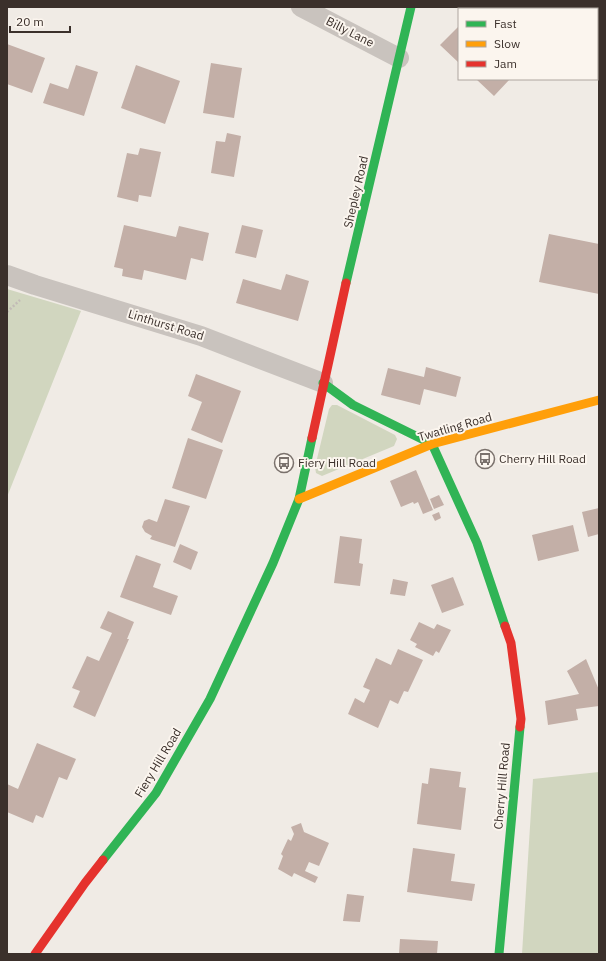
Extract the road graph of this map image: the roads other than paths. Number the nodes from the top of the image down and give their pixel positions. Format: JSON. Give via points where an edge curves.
{"nodes":[{"id":1,"x":300,"y":7,"type":"edge"},
{"id":2,"x":411,"y":7,"type":"edge"},
{"id":3,"x":399,"y":58,"type":"junction"},
{"id":4,"x":7,"y":275,"type":"edge"},
{"id":5,"x":323,"y":383,"type":"junction"},
{"id":6,"x":599,"y":400,"type":"edge"},
{"id":7,"x":432,"y":444,"type":"junction"},
{"id":8,"x":299,"y":499,"type":"junction"},
{"id":9,"x":35,"y":954,"type":"edge"},
{"id":10,"x":499,"y":954,"type":"edge"}],
"edges":[{"from":1,"to":3,"type":"street","name":"Billy Lane"},
{"from":2,"to":3,"type":"street","name":"Shepley Road"},
{"from":3,"to":5,"type":"street","name":"Shepley Road"},
{"from":4,"to":5,"type":"street","name":"Linthurst Road","via":[[201,336]]},
{"from":5,"to":7,"type":"street","via":[[353,405]]},
{"from":5,"to":8,"type":"street","name":"Fiery Hill Road"},
{"from":6,"to":7,"type":"street","name":"Twatling Road"},
{"from":7,"to":8,"type":"street","name":"Twatling Road"},
{"from":7,"to":10,"type":"street","name":"Cherry Hill Road","via":[[477,543],[511,643],[521,719]]},
{"from":8,"to":9,"type":"street","name":"Fiery Hill Road","via":[[273,563],[210,699],[156,793],[85,883]]}]}
